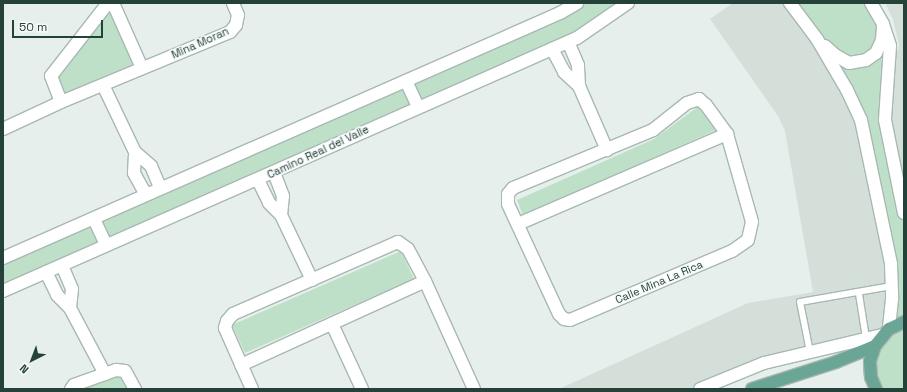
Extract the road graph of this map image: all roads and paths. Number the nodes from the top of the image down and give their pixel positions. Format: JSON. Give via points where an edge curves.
{"nodes":[{"id":1,"x":108,"y":3,"type":"edge"},
{"id":2,"x":113,"y":3,"type":"edge"},
{"id":3,"x":233,"y":3,"type":"edge"},
{"id":4,"x":577,"y":3,"type":"edge"},
{"id":5,"x":628,"y":3,"type":"edge"},
{"id":6,"x":790,"y":3,"type":"edge"},
{"id":7,"x":872,"y":4,"type":"edge"},
{"id":8,"x":883,"y":24,"type":"junction"},
{"id":9,"x":817,"y":39,"type":"junction"},
{"id":10,"x":568,"y":42,"type":"junction"},
{"id":11,"x":552,"y":49,"type":"junction"},
{"id":12,"x":142,"y":68,"type":"junction"},
{"id":13,"x":406,"y":81,"type":"junction"},
{"id":14,"x":103,"y":85,"type":"junction"},
{"id":15,"x":579,"y":86,"type":"junction"},
{"id":16,"x":61,"y":102,"type":"junction"},
{"id":17,"x":418,"y":107,"type":"junction"},
{"id":18,"x":3,"y":129,"type":"edge"},
{"id":19,"x":727,"y":134,"type":"junction"},
{"id":20,"x":607,"y":150,"type":"junction"},
{"id":21,"x":136,"y":152,"type":"junction"},
{"id":22,"x":274,"y":173,"type":"junction"},
{"id":23,"x":258,"y":180,"type":"junction"},
{"id":24,"x":160,"y":187,"type":"junction"},
{"id":25,"x":145,"y":193,"type":"junction"},
{"id":26,"x":904,"y":212,"type":"edge"},
{"id":27,"x":281,"y":215,"type":"junction"},
{"id":28,"x":94,"y":219,"type":"junction"},
{"id":29,"x":518,"y":224,"type":"junction"},
{"id":30,"x":106,"y":245,"type":"junction"},
{"id":31,"x":3,"y":258,"type":"edge"},
{"id":32,"x":62,"y":266,"type":"junction"},
{"id":33,"x":46,"y":272,"type":"junction"},
{"id":34,"x":312,"y":280,"type":"junction"},
{"id":35,"x":425,"y":281,"type":"junction"},
{"id":36,"x":892,"y":286,"type":"junction"},
{"id":37,"x":3,"y":290,"type":"edge"},
{"id":38,"x":858,"y":294,"type":"junction"},
{"id":39,"x":70,"y":308,"type":"junction"},
{"id":40,"x":904,"y":322,"type":"edge"},
{"id":41,"x":332,"y":324,"type":"junction"},
{"id":42,"x":886,"y":332,"type":"junction"},
{"id":43,"x":866,"y":338,"type":"junction"},
{"id":44,"x":875,"y":346,"type":"junction"},
{"id":45,"x":810,"y":352,"type":"junction"},
{"id":46,"x":241,"y":365,"type":"junction"},
{"id":47,"x":105,"y":374,"type":"junction"},
{"id":48,"x":71,"y":389,"type":"edge"},
{"id":49,"x":135,"y":389,"type":"edge"},
{"id":50,"x":252,"y":389,"type":"edge"},
{"id":51,"x":362,"y":389,"type":"edge"},
{"id":52,"x":474,"y":389,"type":"edge"},
{"id":53,"x":700,"y":389,"type":"edge"},
{"id":54,"x":752,"y":389,"type":"edge"},
{"id":55,"x":876,"y":389,"type":"edge"}],
"edges":[{"from":1,"to":16,"type":"street","via":[[51,76]]},
{"from":2,"to":12,"type":"street"},
{"from":3,"to":12,"type":"street","name":"Mina Moran","via":[[238,15],[236,25],[230,32]]},
{"from":4,"to":13,"type":"street","via":[[560,13]]},
{"from":5,"to":10,"type":"street","name":"Camino Real del Valle"},
{"from":6,"to":9,"type":"street"},
{"from":7,"to":8,"type":"street"},
{"from":8,"to":9,"type":"street","via":[[882,40],[876,53],[866,60],[849,63]]},
{"from":8,"to":26,"type":"street","via":[[890,46],[885,120]]},
{"from":9,"to":36,"type":"street","via":[[847,90],[861,120],[890,264]]},
{"from":10,"to":11,"type":"street","name":"Camino Real del Valle"},
{"from":10,"to":15,"type":"street","via":[[578,65]]},
{"from":11,"to":15,"type":"street","via":[[564,72]]},
{"from":11,"to":17,"type":"street","name":"Camino Real del Valle"},
{"from":12,"to":14,"type":"street","name":"Mina Moran"},
{"from":13,"to":17,"type":"street"},
{"from":13,"to":24,"type":"street"},
{"from":14,"to":16,"type":"street","name":"Mina Moran"},
{"from":14,"to":21,"type":"street"},
{"from":15,"to":20,"type":"street"},
{"from":16,"to":18,"type":"street","name":"Mina Moran"},
{"from":17,"to":22,"type":"street","name":"Camino Real del Valle"},
{"from":19,"to":20,"type":"street","name":"Calle Mina La Rica","via":[[699,99],[687,103],[653,130]]},
{"from":19,"to":29,"type":"street"},
{"from":19,"to":29,"type":"street","name":"Calle Mina La Rica","via":[[752,222],[748,240],[732,251],[570,320],[559,314]]},
{"from":20,"to":29,"type":"street","name":"Calle Mina La Rica","via":[[513,188],[508,194],[508,204]]},
{"from":21,"to":24,"type":"street","via":[[151,166]]},
{"from":21,"to":25,"type":"street","via":[[134,173]]},
{"from":22,"to":23,"type":"street","name":"Camino Real del Valle"},
{"from":22,"to":27,"type":"street","via":[[283,196]]},
{"from":23,"to":27,"type":"street","via":[[269,203]]},
{"from":23,"to":30,"type":"street","name":"Camino Real del Valle"},
{"from":24,"to":25,"type":"street"},
{"from":25,"to":28,"type":"street"},
{"from":27,"to":34,"type":"street"},
{"from":28,"to":30,"type":"street"},
{"from":28,"to":31,"type":"street"},
{"from":30,"to":32,"type":"street","name":"Camino Real del Valle"},
{"from":32,"to":33,"type":"street","name":"Camino Real del Valle"},
{"from":32,"to":39,"type":"street","via":[[72,289]]},
{"from":33,"to":37,"type":"street","name":"Camino Real del Valle"},
{"from":33,"to":39,"type":"street","via":[[57,295]]},
{"from":34,"to":35,"type":"street","via":[[398,242],[408,249]]},
{"from":34,"to":46,"type":"street","via":[[233,314],[227,321],[225,328]]},
{"from":35,"to":41,"type":"street"},
{"from":35,"to":52,"type":"street"},
{"from":36,"to":38,"type":"lane"},
{"from":36,"to":42,"type":"street"},
{"from":38,"to":43,"type":"lane"},
{"from":38,"to":45,"type":"lane","via":[[800,302]]},
{"from":39,"to":47,"type":"street"},
{"from":40,"to":42,"type":"main road"},
{"from":41,"to":46,"type":"street"},
{"from":41,"to":51,"type":"street"},
{"from":42,"to":43,"type":"street"},
{"from":42,"to":44,"type":"main road"},
{"from":43,"to":45,"type":"street"},
{"from":44,"to":54,"type":"main road","via":[[836,362]]},
{"from":44,"to":55,"type":"main road","via":[[870,361],[871,377]]},
{"from":45,"to":53,"type":"street","via":[[764,363]]},
{"from":46,"to":50,"type":"street"},
{"from":47,"to":48,"type":"street","via":[[74,385]]},
{"from":47,"to":49,"type":"street","via":[[116,370],[125,371]]}]}
